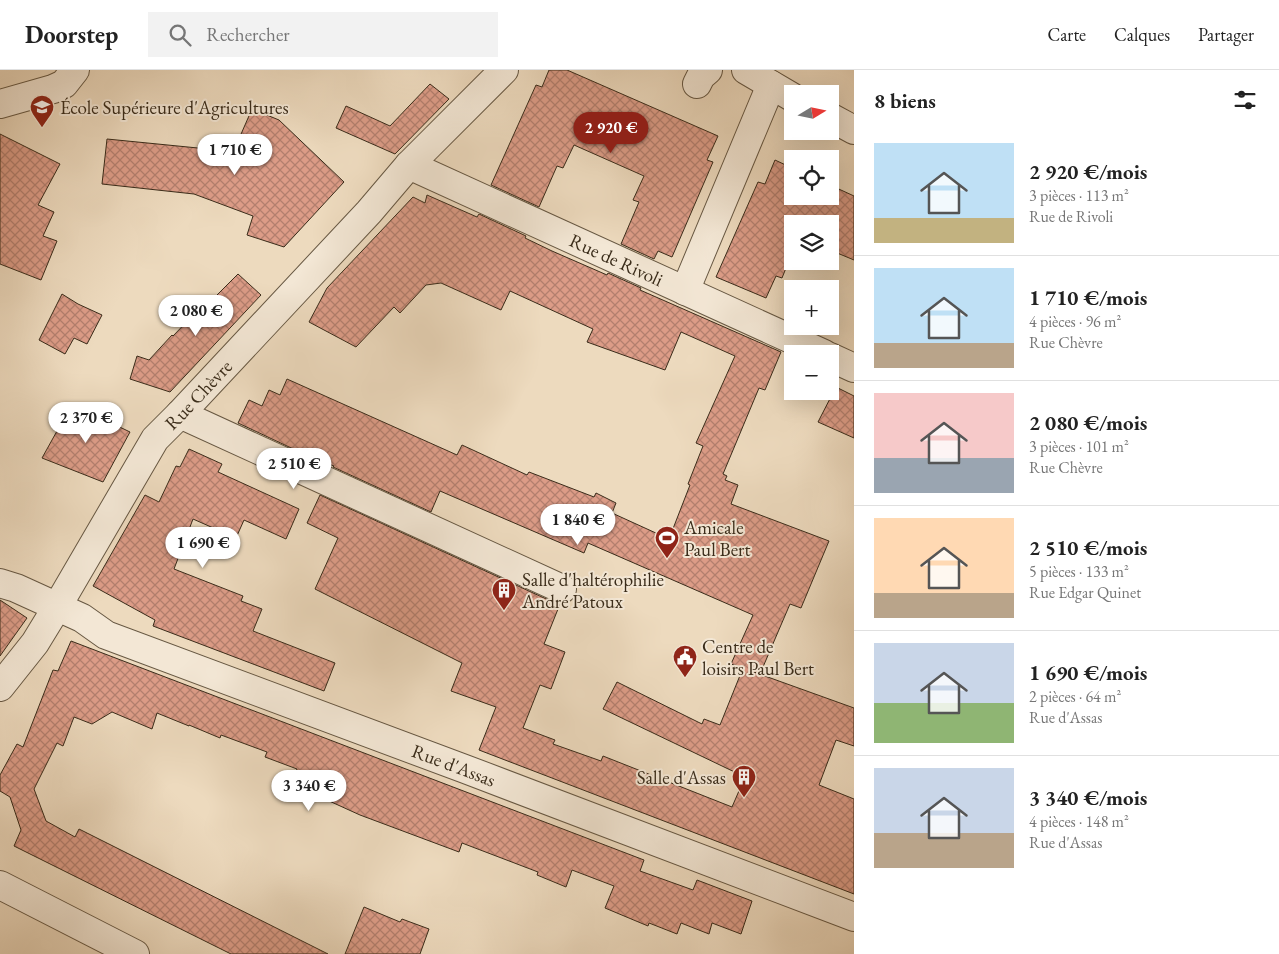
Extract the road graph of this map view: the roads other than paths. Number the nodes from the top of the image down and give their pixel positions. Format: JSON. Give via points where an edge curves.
{"nodes":[{"id":1,"x":75,"y":70,"type":"edge"},
{"id":2,"x":504,"y":70,"type":"edge"},
{"id":3,"x":746,"y":70,"type":"edge"},
{"id":4,"x":782,"y":91,"type":"edge"},
{"id":5,"x":0,"y":104,"type":"edge"},
{"id":6,"x":839,"y":122,"type":"edge"},
{"id":7,"x":854,"y":130,"type":"edge"},
{"id":8,"x":409,"y":165,"type":"junction"},
{"id":9,"x":685,"y":291,"type":"junction"},
{"id":10,"x":804,"y":345,"type":"edge"},
{"id":11,"x":839,"y":361,"type":"edge"},
{"id":12,"x":854,"y":368,"type":"edge"},
{"id":13,"x":180,"y":414,"type":"junction"},
{"id":14,"x":0,"y":584,"type":"edge"},
{"id":15,"x":562,"y":589,"type":"dead end"},
{"id":16,"x":57,"y":607,"type":"junction"},
{"id":17,"x":0,"y":687,"type":"edge"},
{"id":18,"x":0,"y":885,"type":"edge"},
{"id":19,"x":854,"y":917,"type":"edge"},
{"id":20,"x":135,"y":954,"type":"edge"}],
"edges":[{"from":1,"to":5,"type":"street","via":[[64,84],[53,89]]},
{"from":2,"to":8,"type":"street","name":"Rue Chèvre"},
{"from":3,"to":4,"type":"street"},
{"from":4,"to":9,"type":"street"},
{"from":6,"to":7,"type":"street"},
{"from":8,"to":9,"type":"street","name":"Rue de Rivoli"},
{"from":8,"to":13,"type":"street","name":"Rue Chèvre"},
{"from":9,"to":10,"type":"street","name":"Rue de Rivoli"},
{"from":11,"to":12,"type":"street"},
{"from":13,"to":15,"type":"street"},
{"from":13,"to":16,"type":"street","name":"Rue Chèvre","via":[[154,439]]},
{"from":14,"to":16,"type":"street","name":"Rue d'Assas"},
{"from":16,"to":17,"type":"street","name":"Rue Chèvre"},
{"from":16,"to":19,"type":"street","name":"Rue d'Assas","via":[[82,618],[106,635]]},
{"from":18,"to":20,"type":"street"}]}
